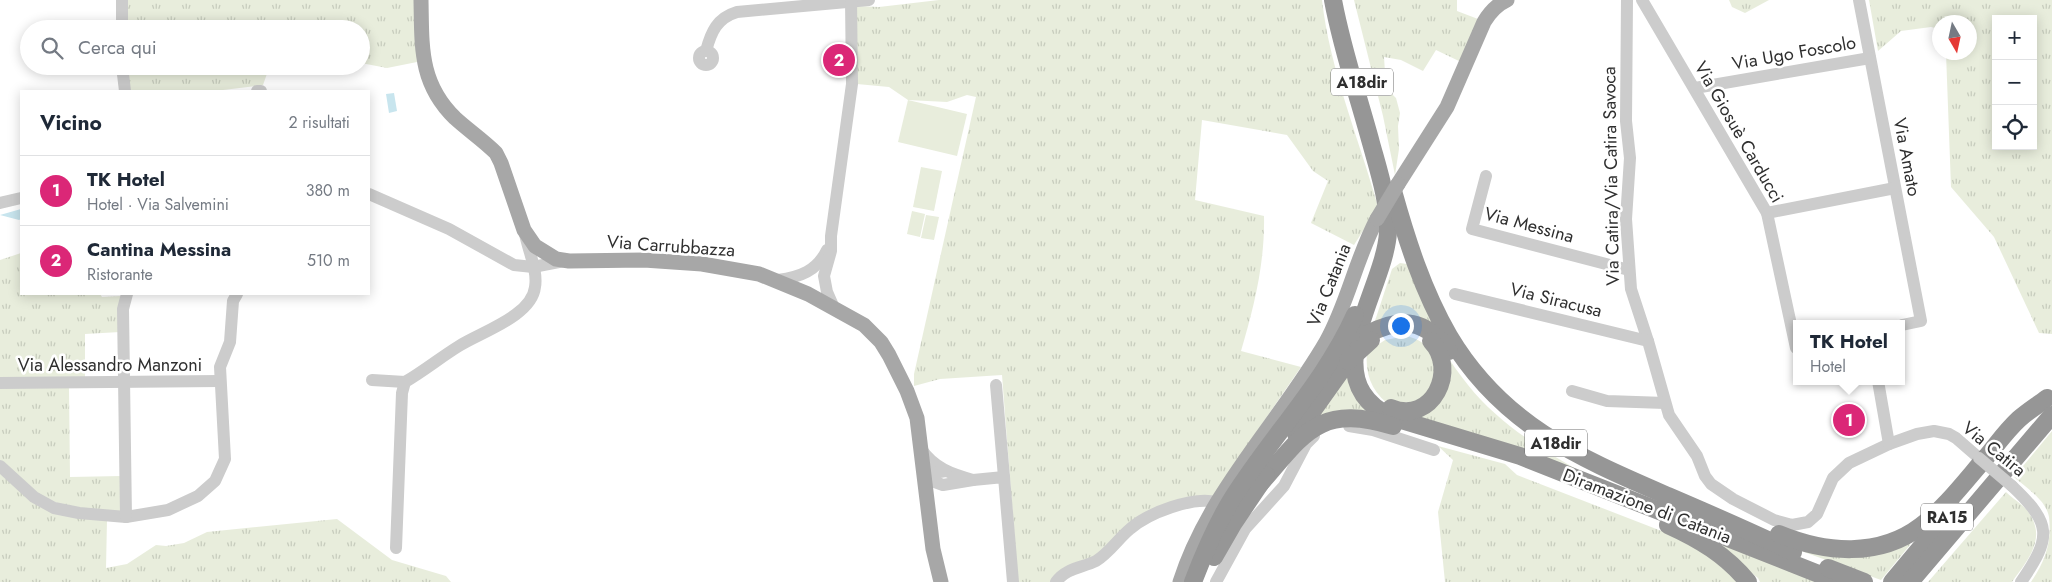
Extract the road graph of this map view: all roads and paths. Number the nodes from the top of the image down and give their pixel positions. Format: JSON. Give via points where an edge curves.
{"nodes":[{"id":1,"x":122,"y":0,"type":"edge"},
{"id":2,"x":421,"y":0,"type":"edge"},
{"id":3,"x":869,"y":0,"type":"edge"},
{"id":4,"x":1333,"y":0,"type":"edge"},
{"id":5,"x":1344,"y":0,"type":"edge"},
{"id":6,"x":1507,"y":0,"type":"edge"},
{"id":7,"x":1627,"y":0,"type":"edge"},
{"id":8,"x":1642,"y":0,"type":"edge"},
{"id":9,"x":1859,"y":0,"type":"edge"},
{"id":10,"x":852,"y":1,"type":"edge"},
{"id":11,"x":122,"y":20,"type":"edge"},
{"id":12,"x":706,"y":51,"type":"dead end"},
{"id":13,"x":1344,"y":51,"type":"junction"},
{"id":14,"x":1870,"y":58,"type":"junction"},
{"id":15,"x":123,"y":75,"type":"edge"},
{"id":16,"x":1695,"y":88,"type":"junction"},
{"id":17,"x":125,"y":90,"type":"edge"},
{"id":18,"x":1384,"y":163,"type":"junction"},
{"id":19,"x":1486,"y":176,"type":"dead end"},
{"id":20,"x":1895,"y":188,"type":"junction"},
{"id":21,"x":370,"y":194,"type":"edge"},
{"id":22,"x":20,"y":198,"type":"edge"},
{"id":23,"x":0,"y":203,"type":"edge"},
{"id":24,"x":1767,"y":213,"type":"junction"},
{"id":25,"x":831,"y":236,"type":"junction"},
{"id":26,"x":534,"y":257,"type":"junction"},
{"id":27,"x":812,"y":270,"type":"junction"},
{"id":28,"x":1629,"y":270,"type":"junction"},
{"id":29,"x":824,"y":276,"type":"junction"},
{"id":30,"x":778,"y":280,"type":"junction"},
{"id":31,"x":808,"y":294,"type":"junction"},
{"id":32,"x":1455,"y":294,"type":"dead end"},
{"id":33,"x":127,"y":295,"type":"edge"},
{"id":34,"x":236,"y":295,"type":"edge"},
{"id":35,"x":834,"y":308,"type":"junction"},
{"id":36,"x":1905,"y":324,"type":"edge"},
{"id":37,"x":1793,"y":331,"type":"edge"},
{"id":38,"x":1370,"y":337,"type":"junction"},
{"id":39,"x":1648,"y":341,"type":"junction"},
{"id":40,"x":1348,"y":356,"type":"junction"},
{"id":41,"x":372,"y":380,"type":"dead end"},
{"id":42,"x":220,"y":381,"type":"junction"},
{"id":43,"x":405,"y":382,"type":"junction"},
{"id":44,"x":0,"y":383,"type":"edge"},
{"id":45,"x":124,"y":383,"type":"junction"},
{"id":46,"x":996,"y":385,"type":"dead end"},
{"id":47,"x":1879,"y":385,"type":"edge"},
{"id":48,"x":1572,"y":391,"type":"dead end"},
{"id":49,"x":2050,"y":402,"type":"edge"},
{"id":50,"x":1665,"y":403,"type":"junction"},
{"id":51,"x":1542,"y":434,"type":"junction"},
{"id":52,"x":1889,"y":444,"type":"junction"},
{"id":53,"x":921,"y":449,"type":"junction"},
{"id":54,"x":1434,"y":450,"type":"dead end"},
{"id":55,"x":0,"y":466,"type":"edge"},
{"id":56,"x":946,"y":470,"type":"junction"},
{"id":57,"x":1554,"y":470,"type":"junction"},
{"id":58,"x":1004,"y":477,"type":"junction"},
{"id":59,"x":924,"y":478,"type":"junction"},
{"id":60,"x":972,"y":480,"type":"junction"},
{"id":61,"x":1711,"y":484,"type":"joint"},
{"id":62,"x":1259,"y":485,"type":"junction"},
{"id":63,"x":943,"y":486,"type":"junction"},
{"id":64,"x":1600,"y":493,"type":"junction"},
{"id":65,"x":1980,"y":500,"type":"junction"},
{"id":66,"x":1216,"y":502,"type":"junction"},
{"id":67,"x":1650,"y":506,"type":"junction"},
{"id":68,"x":928,"y":509,"type":"junction"},
{"id":69,"x":126,"y":517,"type":"junction"},
{"id":70,"x":396,"y":548,"type":"dead end"},
{"id":71,"x":1815,"y":562,"type":"junction"},
{"id":72,"x":941,"y":582,"type":"edge"},
{"id":73,"x":1013,"y":582,"type":"edge"},
{"id":74,"x":1056,"y":582,"type":"edge"},
{"id":75,"x":1180,"y":582,"type":"edge"},
{"id":76,"x":1193,"y":582,"type":"edge"},
{"id":77,"x":1198,"y":582,"type":"edge"},
{"id":78,"x":1203,"y":582,"type":"edge"},
{"id":79,"x":1216,"y":582,"type":"edge"},
{"id":80,"x":1748,"y":582,"type":"edge"},
{"id":81,"x":1839,"y":582,"type":"edge"},
{"id":82,"x":1864,"y":582,"type":"edge"},
{"id":83,"x":1892,"y":582,"type":"edge"},
{"id":84,"x":1910,"y":582,"type":"edge"},
{"id":85,"x":1921,"y":582,"type":"edge"},
{"id":86,"x":2021,"y":582,"type":"edge"}],
"edges":[{"from":1,"to":11,"type":"street"},
{"from":2,"to":26,"type":"main road","via":[[422,50],[429,81],[445,107],[496,153]]},
{"from":3,"to":10,"type":"street"},
{"from":4,"to":13,"type":"highway","name":"Diramazione di Catania","number":"A18dir"},
{"from":5,"to":18,"type":"highway","name":"Diramazione di Catania","number":"A18dir","via":[[1354,52]]},
{"from":6,"to":66,"type":"main road","name":"Via Catania","bridge":true,"via":[[1490,12],[1484,22],[1447,108],[1377,219],[1344,306],[1326,342]]},
{"from":7,"to":28,"type":"street","name":"Via Catira/Via Catira Savoca","via":[[1626,121],[1630,158],[1626,219]]},
{"from":8,"to":16,"type":"street","name":"Via Giosuè Carducci"},
{"from":9,"to":14,"type":"street","name":"Via Amato"},
{"from":10,"to":12,"type":"street","via":[[728,15],[716,25]]},
{"from":10,"to":25,"type":"street","via":[[852,84]]},
{"from":13,"to":57,"type":"highway","name":"Diramazione di Catania","number":"A18dir","via":[[1385,196],[1388,220],[1384,262],[1354,351],[1355,369],[1363,394],[1375,408],[1391,417],[1520,456]]},
{"from":13,"to":76,"type":"highway","via":[[1382,208],[1378,250],[1357,310],[1340,344],[1228,506]]},
{"from":14,"to":16,"type":"street","name":"Via Ugo Foscolo"},
{"from":14,"to":20,"type":"street","name":"Via Amato"},
{"from":15,"to":17,"type":"street"},
{"from":16,"to":24,"type":"street","name":"Via Giosuè Carducci"},
{"from":18,"to":38,"type":"highway","via":[[1393,211],[1394,242],[1388,272],[1366,338],[1363,367],[1371,391],[1394,410],[1408,412],[1432,398],[1443,373],[1438,350],[1428,338],[1417,331],[1400,329]]},
{"from":18,"to":51,"type":"highway","name":"Diramazione di Catania","number":"A18dir","via":[[1421,278],[1449,336],[1470,367],[1498,398]]},
{"from":19,"to":28,"type":"street","name":"Via Messina","via":[[1472,229]]},
{"from":20,"to":24,"type":"street"},
{"from":20,"to":36,"type":"street","name":"Via Amato","via":[[1921,321]]},
{"from":21,"to":26,"type":"street","via":[[449,229],[514,265]]},
{"from":22,"to":23,"type":"street"},
{"from":24,"to":37,"type":"street","name":"Via Giosuè Carducci"},
{"from":25,"to":27,"type":"street","via":[[826,252]]},
{"from":25,"to":29,"type":"street"},
{"from":26,"to":30,"type":"main road","name":"Via Carrubbazza","via":[[702,264],[746,270]]},
{"from":26,"to":43,"type":"street","via":[[536,286],[522,309]]},
{"from":27,"to":30,"type":"street"},
{"from":27,"to":31,"type":"street"},
{"from":28,"to":39,"type":"street","name":"Via Catira/Via Catira Savoca","via":[[1633,299]]},
{"from":29,"to":31,"type":"street"},
{"from":29,"to":35,"type":"street"},
{"from":30,"to":31,"type":"main road","name":"Via Carrubbazza"},
{"from":31,"to":35,"type":"main road","name":"Via Carrubbazza"},
{"from":32,"to":39,"type":"street","name":"Via Siracusa"},
{"from":33,"to":45,"type":"street","via":[[123,309]]},
{"from":34,"to":42,"type":"street","via":[[233,301],[230,342],[220,367]]},
{"from":35,"to":53,"type":"main road","name":"Via Carrubbazza","via":[[864,325],[881,342],[912,404]]},
{"from":38,"to":40,"type":"highway","bridge":true},
{"from":38,"to":71,"type":"highway","via":[[1394,324],[1412,324],[1427,329],[1441,341],[1492,405],[1517,427],[1560,455],[1620,484]]},
{"from":39,"to":50,"type":"street","name":"Via Catira/Via Catira Savoca"},
{"from":40,"to":62,"type":"highway"},
{"from":40,"to":77,"type":"highway","via":[[1230,521],[1214,546]]},
{"from":41,"to":43,"type":"street"},
{"from":42,"to":45,"type":"street","name":"Via Alessandro Manzoni"},
{"from":42,"to":69,"type":"street","via":[[224,459],[215,481],[180,506]]},
{"from":43,"to":70,"type":"street"},
{"from":44,"to":45,"type":"street","name":"Via Alessandro Manzoni"},
{"from":45,"to":69,"type":"street"},
{"from":46,"to":58,"type":"street"},
{"from":47,"to":52,"type":"street"},
{"from":48,"to":50,"type":"street","via":[[1607,401]]},
{"from":49,"to":51,"type":"highway","via":[[2019,419],[1955,493],[1920,526],[1891,542],[1861,549],[1823,548],[1791,539]]},
{"from":49,"to":65,"type":"highway","number":"RA15"},
{"from":49,"to":83,"type":"highway","number":"RA15"},
{"from":50,"to":61,"type":"street","name":"Via Catira/Via Catira Savoca"},
{"from":51,"to":71,"type":"highway","name":"Diramazione di Catania","number":"A18dir","via":[[1593,463]]},
{"from":52,"to":61,"type":"street","name":"Via Catira","via":[[1849,463],[1833,478],[1816,514],[1808,522],[1792,525],[1774,520]]},
{"from":52,"to":86,"type":"street","name":"Via Catira","bridge":true,"via":[[1926,432],[1942,432],[1956,438],[2032,504],[2040,515],[2044,546]]},
{"from":53,"to":56,"type":"street","via":[[932,463]]},
{"from":53,"to":59,"type":"main road","name":"Via Carrubbazza"},
{"from":54,"to":79,"type":"street","via":[[1356,427],[1328,428],[1315,435],[1306,444],[1284,486],[1245,529]]},
{"from":55,"to":69,"type":"street","via":[[34,497],[54,508]]},
{"from":56,"to":59,"type":"street","via":[[933,472]]},
{"from":56,"to":60,"type":"street"},
{"from":57,"to":64,"type":"highway"},
{"from":57,"to":67,"type":"highway","name":"Diramazione di Catania","number":"A18dir"},
{"from":58,"to":60,"type":"street"},
{"from":58,"to":73,"type":"street"},
{"from":59,"to":63,"type":"street"},
{"from":59,"to":68,"type":"main road","name":"Via Carrubbazza"},
{"from":60,"to":63,"type":"street"},
{"from":62,"to":64,"type":"highway","via":[[1308,430],[1324,422],[1359,418],[1511,461]]},
{"from":62,"to":78,"type":"highway","via":[[1232,524]]},
{"from":63,"to":68,"type":"street","via":[[932,496]]},
{"from":64,"to":67,"type":"highway"},
{"from":64,"to":80,"type":"highway","via":[[1703,542],[1728,560]]},
{"from":65,"to":84,"type":"highway","number":"RA15"},
{"from":65,"to":85,"type":"highway","via":[[1951,545]]},
{"from":66,"to":74,"type":"street","via":[[1202,500],[1144,518],[1104,555],[1067,572]]},
{"from":66,"to":75,"type":"main road","name":"Via Catania","via":[[1193,546]]},
{"from":67,"to":81,"type":"highway","name":"Diramazione di Catania","number":"A18dir"},
{"from":68,"to":72,"type":"main road","name":"Via Carrubbazza"},
{"from":71,"to":82,"type":"highway","name":"Diramazione di Catania","number":"A18dir"}]}
